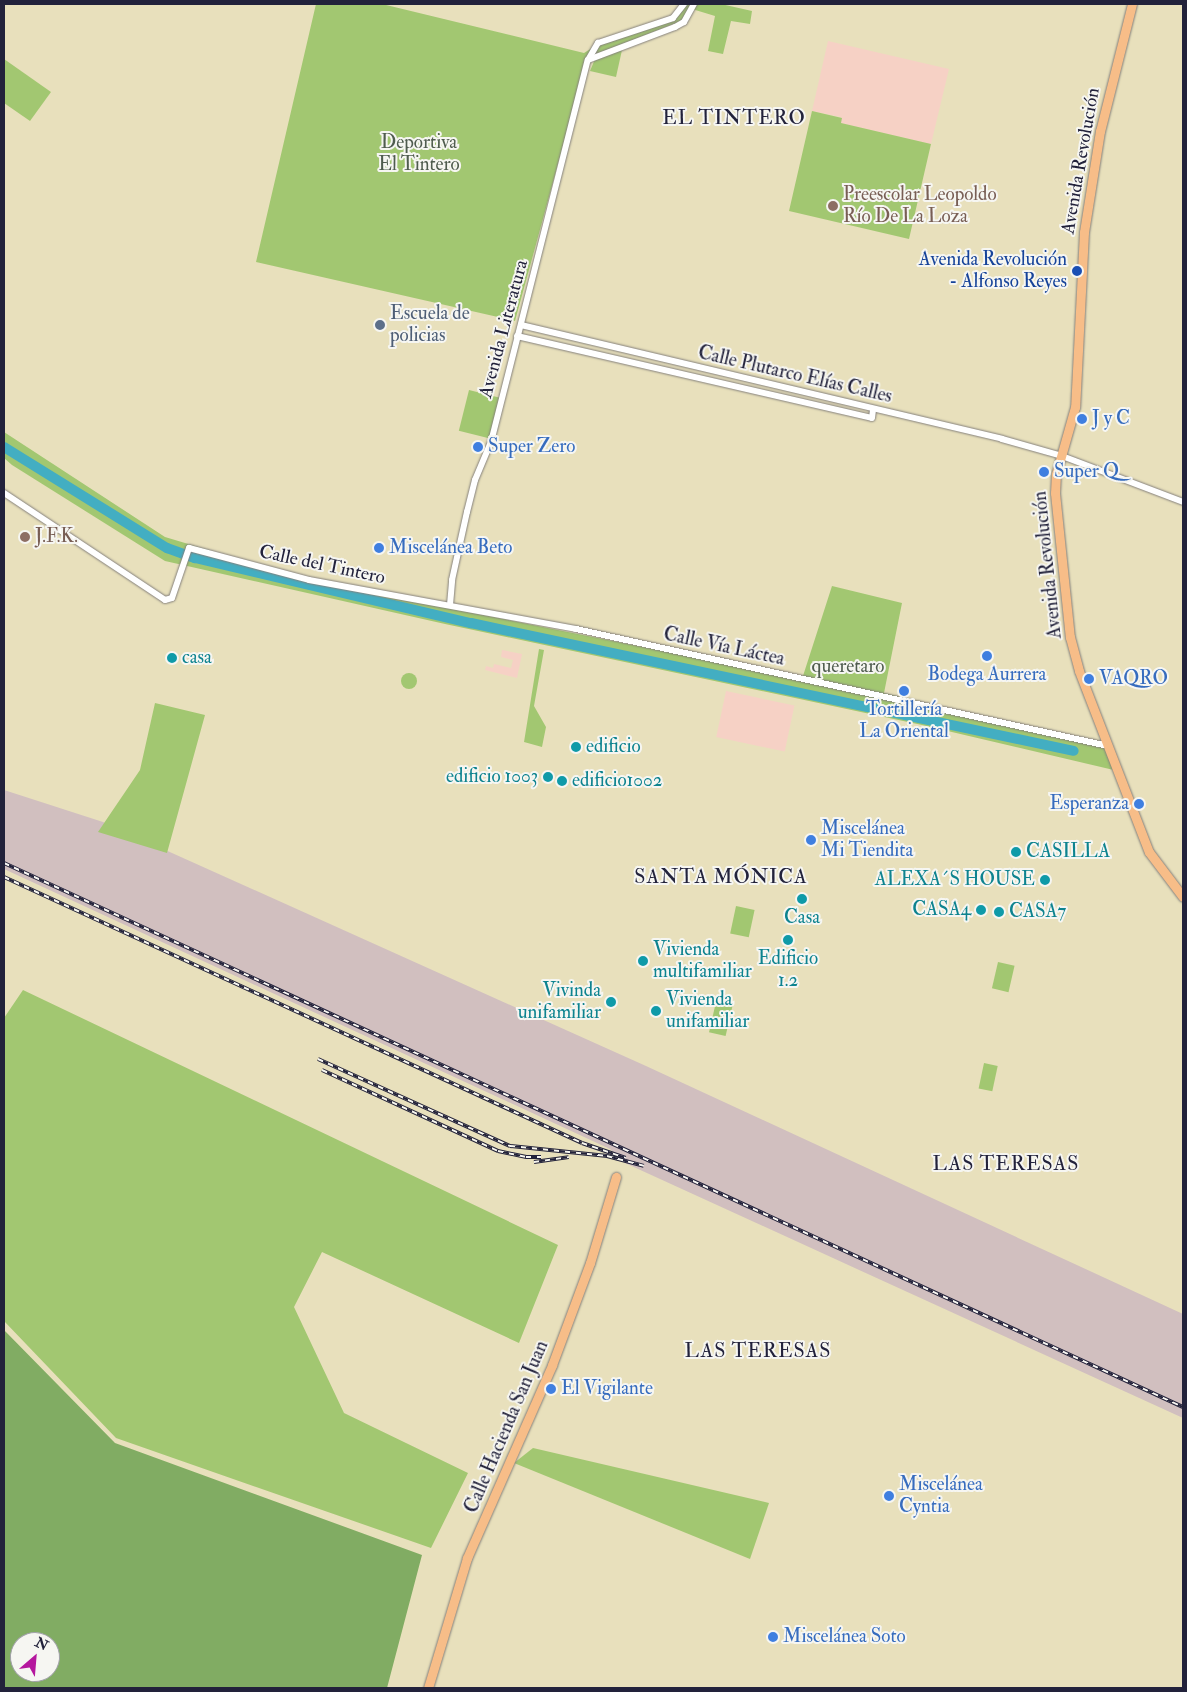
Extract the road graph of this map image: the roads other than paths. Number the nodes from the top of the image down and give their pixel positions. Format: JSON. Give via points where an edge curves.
{"nodes":[{"id":1,"x":684,"y":4,"type":"edge"},
{"id":2,"x":694,"y":4,"type":"edge"},
{"id":3,"x":1132,"y":4,"type":"edge"},
{"id":4,"x":588,"y":60,"type":"junction"},
{"id":5,"x":520,"y":325,"type":"junction"},
{"id":6,"x":518,"y":336,"type":"junction"},
{"id":7,"x":873,"y":410,"type":"junction"},
{"id":8,"x":1062,"y":456,"type":"junction"},
{"id":9,"x":5,"y":493,"type":"edge"},
{"id":10,"x":1183,"y":502,"type":"edge"},
{"id":11,"x":450,"y":605,"type":"junction"},
{"id":12,"x":1108,"y":746,"type":"junction"},
{"id":13,"x":1183,"y":897,"type":"edge"},
{"id":14,"x":616,"y":1178,"type":"dead end"},
{"id":15,"x":428,"y":1688,"type":"edge"}],
"edges":[{"from":1,"to":4,"type":"street","name":"Avenida Literatura","via":[[673,18],[598,43]]},
{"from":2,"to":4,"type":"street","via":[[684,22],[675,27]]},
{"from":3,"to":8,"type":"main road","name":"Avenida Revolución","via":[[1100,131],[1084,232],[1076,406]]},
{"from":4,"to":5,"type":"street","name":"Avenida Literatura"},
{"from":5,"to":6,"type":"street","name":"Avenida Literatura"},
{"from":5,"to":7,"type":"street","name":"Calle Plutarco Elías Calles"},
{"from":6,"to":7,"type":"street","name":"Calle Plutarco Elías Calles","via":[[872,418]]},
{"from":6,"to":11,"type":"street","name":"Avenida Literatura","via":[[492,442],[475,480],[452,580]]},
{"from":7,"to":8,"type":"street","name":"Calle Plutarco Elías Calles","via":[[1002,438]]},
{"from":8,"to":10,"type":"street","name":"Calle Plutarco Elías Calles"},
{"from":8,"to":12,"type":"main road","name":"Avenida Revolución","via":[[1055,494],[1070,637]]},
{"from":9,"to":11,"type":"street","name":"Calle del Tintero","via":[[165,600],[172,598],[189,548],[309,580]]},
{"from":11,"to":12,"type":"street","name":"Calle Vía Láctea","via":[[576,629]]},
{"from":12,"to":13,"type":"main road","name":"Avenida Revolución","via":[[1149,852]]},
{"from":14,"to":15,"type":"main road","name":"Calle Hacienda San Juan","via":[[556,1357],[468,1558]]}]}
